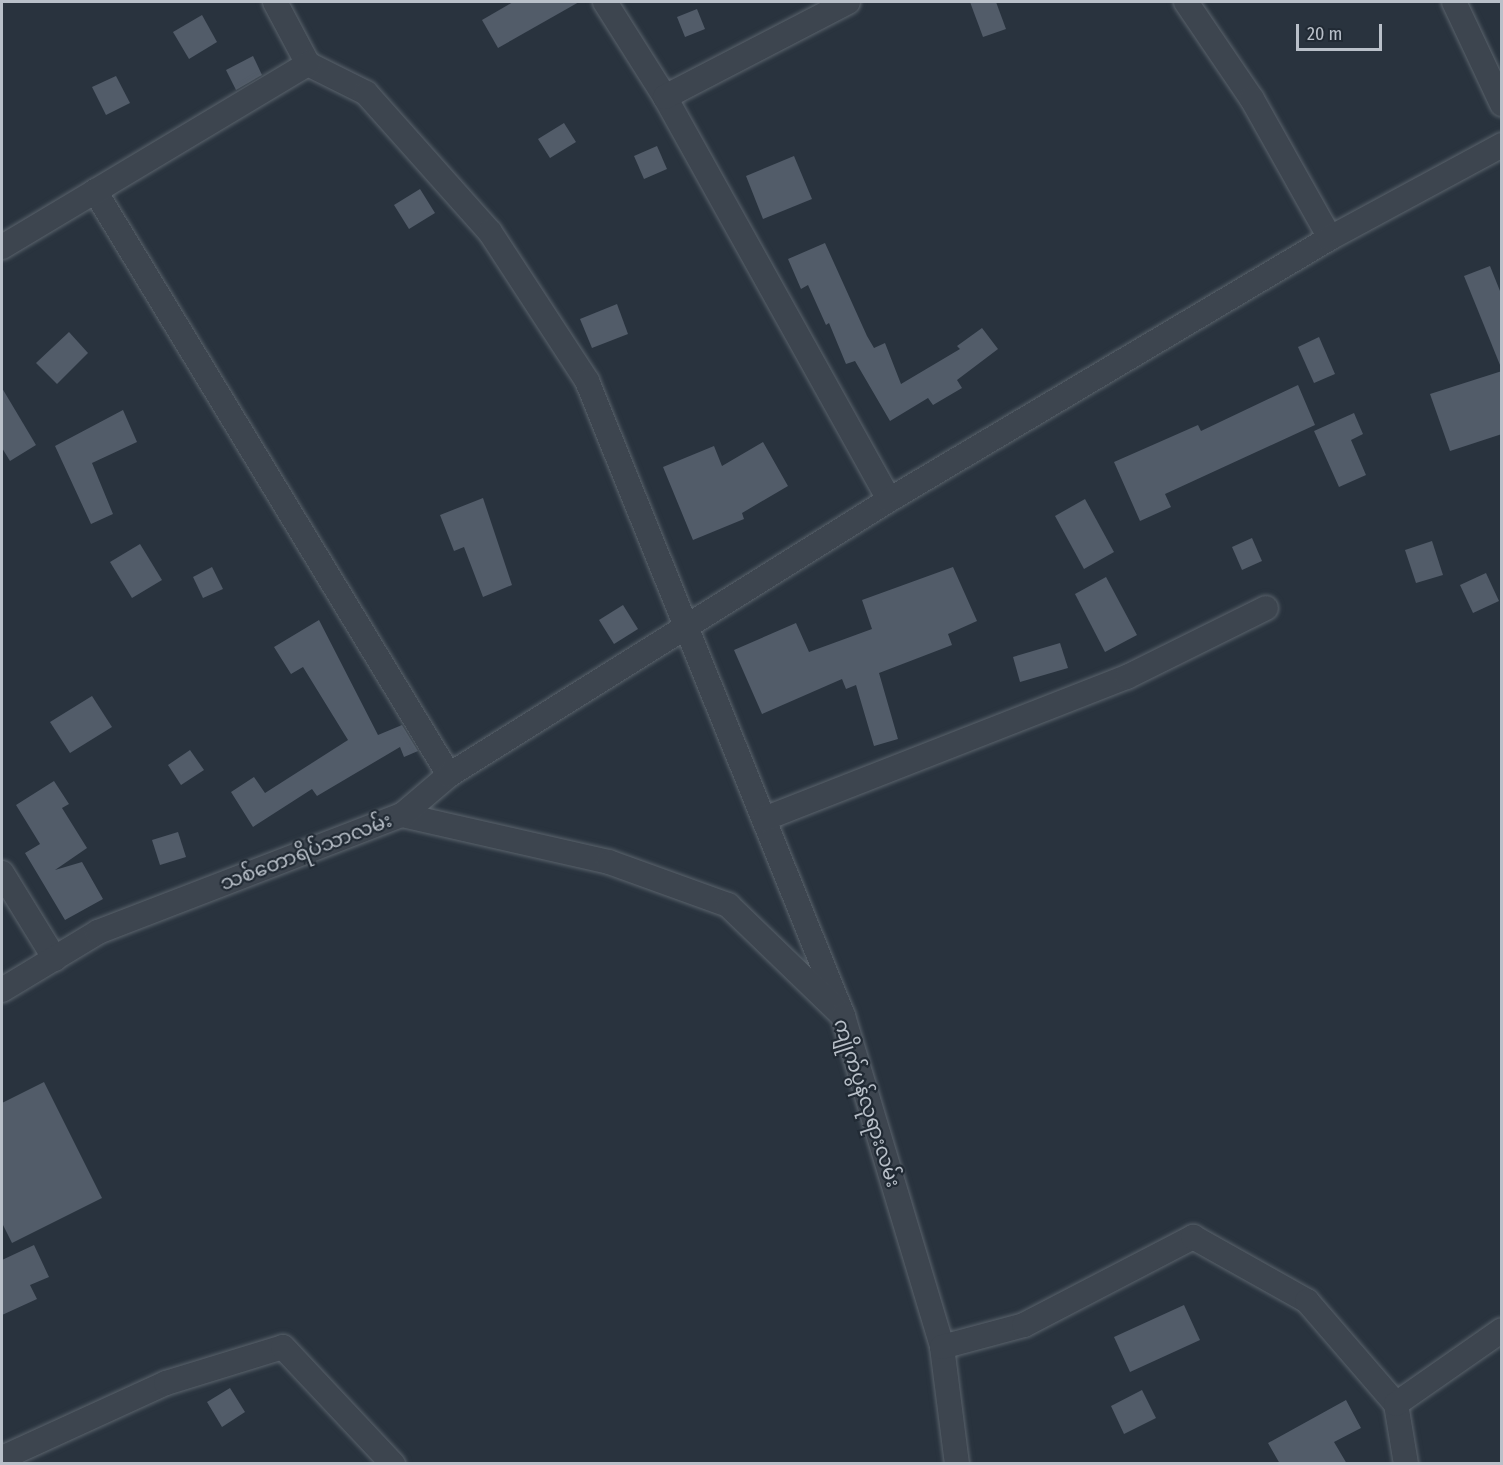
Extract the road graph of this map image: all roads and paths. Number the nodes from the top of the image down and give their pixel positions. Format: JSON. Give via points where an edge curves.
{"nodes":[{"id":1,"x":275,"y":2,"type":"edge"},
{"id":2,"x":605,"y":2,"type":"edge"},
{"id":3,"x":848,"y":2,"type":"edge"},
{"id":4,"x":1186,"y":2,"type":"edge"},
{"id":5,"x":1454,"y":2,"type":"edge"},
{"id":6,"x":308,"y":64,"type":"junction"},
{"id":7,"x":664,"y":97,"type":"junction"},
{"id":8,"x":1502,"y":104,"type":"edge"},
{"id":9,"x":1502,"y":145,"type":"edge"},
{"id":10,"x":95,"y":191,"type":"junction"},
{"id":11,"x":1330,"y":238,"type":"junction"},
{"id":12,"x":2,"y":247,"type":"edge"},
{"id":13,"x":889,"y":500,"type":"junction"},
{"id":14,"x":1266,"y":608,"type":"dead end"},
{"id":15,"x":686,"y":627,"type":"junction"},
{"id":16,"x":449,"y":775,"type":"junction"},
{"id":17,"x":402,"y":815,"type":"junction"},
{"id":18,"x":764,"y":819,"type":"junction"},
{"id":19,"x":2,"y":873,"type":"edge"},
{"id":20,"x":55,"y":958,"type":"junction"},
{"id":21,"x":2,"y":990,"type":"edge"},
{"id":22,"x":843,"y":1016,"type":"junction"},
{"id":23,"x":1502,"y":1330,"type":"edge"},
{"id":24,"x":942,"y":1347,"type":"junction"},
{"id":25,"x":1396,"y":1404,"type":"junction"},
{"id":26,"x":2,"y":1458,"type":"edge"},
{"id":27,"x":393,"y":1464,"type":"edge"},
{"id":28,"x":957,"y":1464,"type":"edge"},
{"id":29,"x":1406,"y":1464,"type":"edge"}],
"edges":[{"from":1,"to":6,"type":"street"},
{"from":2,"to":7,"type":"street"},
{"from":3,"to":7,"type":"street"},
{"from":4,"to":11,"type":"street","via":[[1252,99]]},
{"from":5,"to":8,"type":"street"},
{"from":6,"to":10,"type":"street"},
{"from":6,"to":15,"type":"street","via":[[366,93],[490,232],[587,381]]},
{"from":7,"to":13,"type":"street"},
{"from":9,"to":11,"type":"street","name":"သစ်တောရိပ်သာလမ်း"},
{"from":10,"to":12,"type":"street"},
{"from":10,"to":16,"type":"street"},
{"from":11,"to":13,"type":"street","name":"သစ်တောရိပ်သာလမ်း"},
{"from":13,"to":15,"type":"street","name":"သစ်တောရိပ်သာလမ်း"},
{"from":14,"to":18,"type":"street","via":[[1127,677]]},
{"from":15,"to":16,"type":"street","name":"သစ်တောရိပ်သာလမ်း"},
{"from":15,"to":18,"type":"street"},
{"from":16,"to":17,"type":"street","name":"သစ်တောရိပ်သာလမ်း"},
{"from":17,"to":20,"type":"street","name":"သစ်တောရိပ်သာလမ်း","via":[[98,932]]},
{"from":17,"to":22,"type":"street","name":"ကျိုက်ပွန်လုရားလမ်း","via":[[609,862],[728,905]]},
{"from":18,"to":22,"type":"street"},
{"from":19,"to":20,"type":"street"},
{"from":20,"to":21,"type":"street","name":"သစ်တောရိပ်သာလမ်း"},
{"from":22,"to":24,"type":"street","name":"ကျိုက်ပွန်လုရားလမ်း"},
{"from":23,"to":25,"type":"street"},
{"from":24,"to":25,"type":"street","via":[[1024,1325],[1193,1237],[1307,1301]]},
{"from":24,"to":28,"type":"street","name":"ကျိုက်ပွန်လုရားလမ်း"},
{"from":25,"to":29,"type":"street"},
{"from":26,"to":27,"type":"street","via":[[166,1383],[283,1347]]}]}
